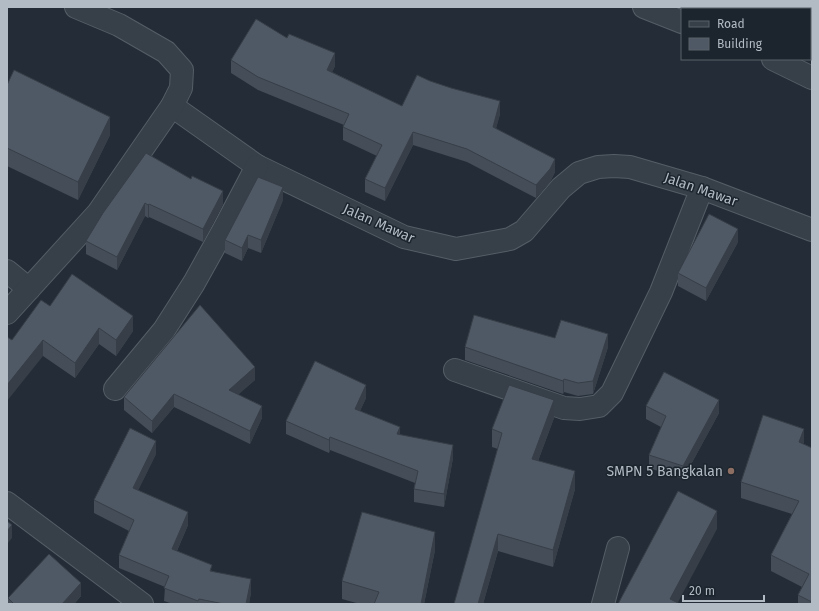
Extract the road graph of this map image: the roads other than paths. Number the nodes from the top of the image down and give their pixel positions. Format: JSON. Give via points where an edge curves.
{"nodes":[{"id":1,"x":76,"y":7,"type":"edge"},
{"id":2,"x":644,"y":7,"type":"edge"},
{"id":3,"x":681,"y":22,"type":"edge"},
{"id":4,"x":775,"y":60,"type":"edge"},
{"id":5,"x":812,"y":78,"type":"edge"},
{"id":6,"x":172,"y":106,"type":"junction"},
{"id":7,"x":257,"y":166,"type":"junction"},
{"id":8,"x":702,"y":188,"type":"junction"},
{"id":9,"x":812,"y":230,"type":"edge"},
{"id":10,"x":7,"y":272,"type":"edge"},
{"id":11,"x":29,"y":289,"type":"junction"},
{"id":12,"x":7,"y":313,"type":"edge"},
{"id":13,"x":455,"y":370,"type":"dead end"},
{"id":14,"x":115,"y":389,"type":"dead end"},
{"id":15,"x":7,"y":503,"type":"edge"},
{"id":16,"x":618,"y":548,"type":"dead end"},
{"id":17,"x":142,"y":604,"type":"edge"},
{"id":18,"x":602,"y":604,"type":"edge"}],
"edges":[{"from":1,"to":6,"type":"street","via":[[119,25],[166,52],[182,70],[181,88]]},
{"from":2,"to":3,"type":"street"},
{"from":4,"to":5,"type":"street"},
{"from":6,"to":7,"type":"street","name":"Jalan Mawar"},
{"from":6,"to":11,"type":"street","via":[[98,213]]},
{"from":7,"to":8,"type":"street","name":"Jalan Mawar","via":[[404,237],[456,249],[510,239],[524,231],[560,188],[579,173],[598,167],[630,167]]},
{"from":7,"to":14,"type":"street","via":[[194,283],[164,330]]},
{"from":8,"to":9,"type":"street","name":"Jalan Mawar"},
{"from":8,"to":13,"type":"street","via":[[661,292],[612,393],[599,406],[580,410],[564,408]]},
{"from":10,"to":11,"type":"street"},
{"from":11,"to":12,"type":"street"},
{"from":15,"to":17,"type":"street"},
{"from":16,"to":18,"type":"street"}]}
